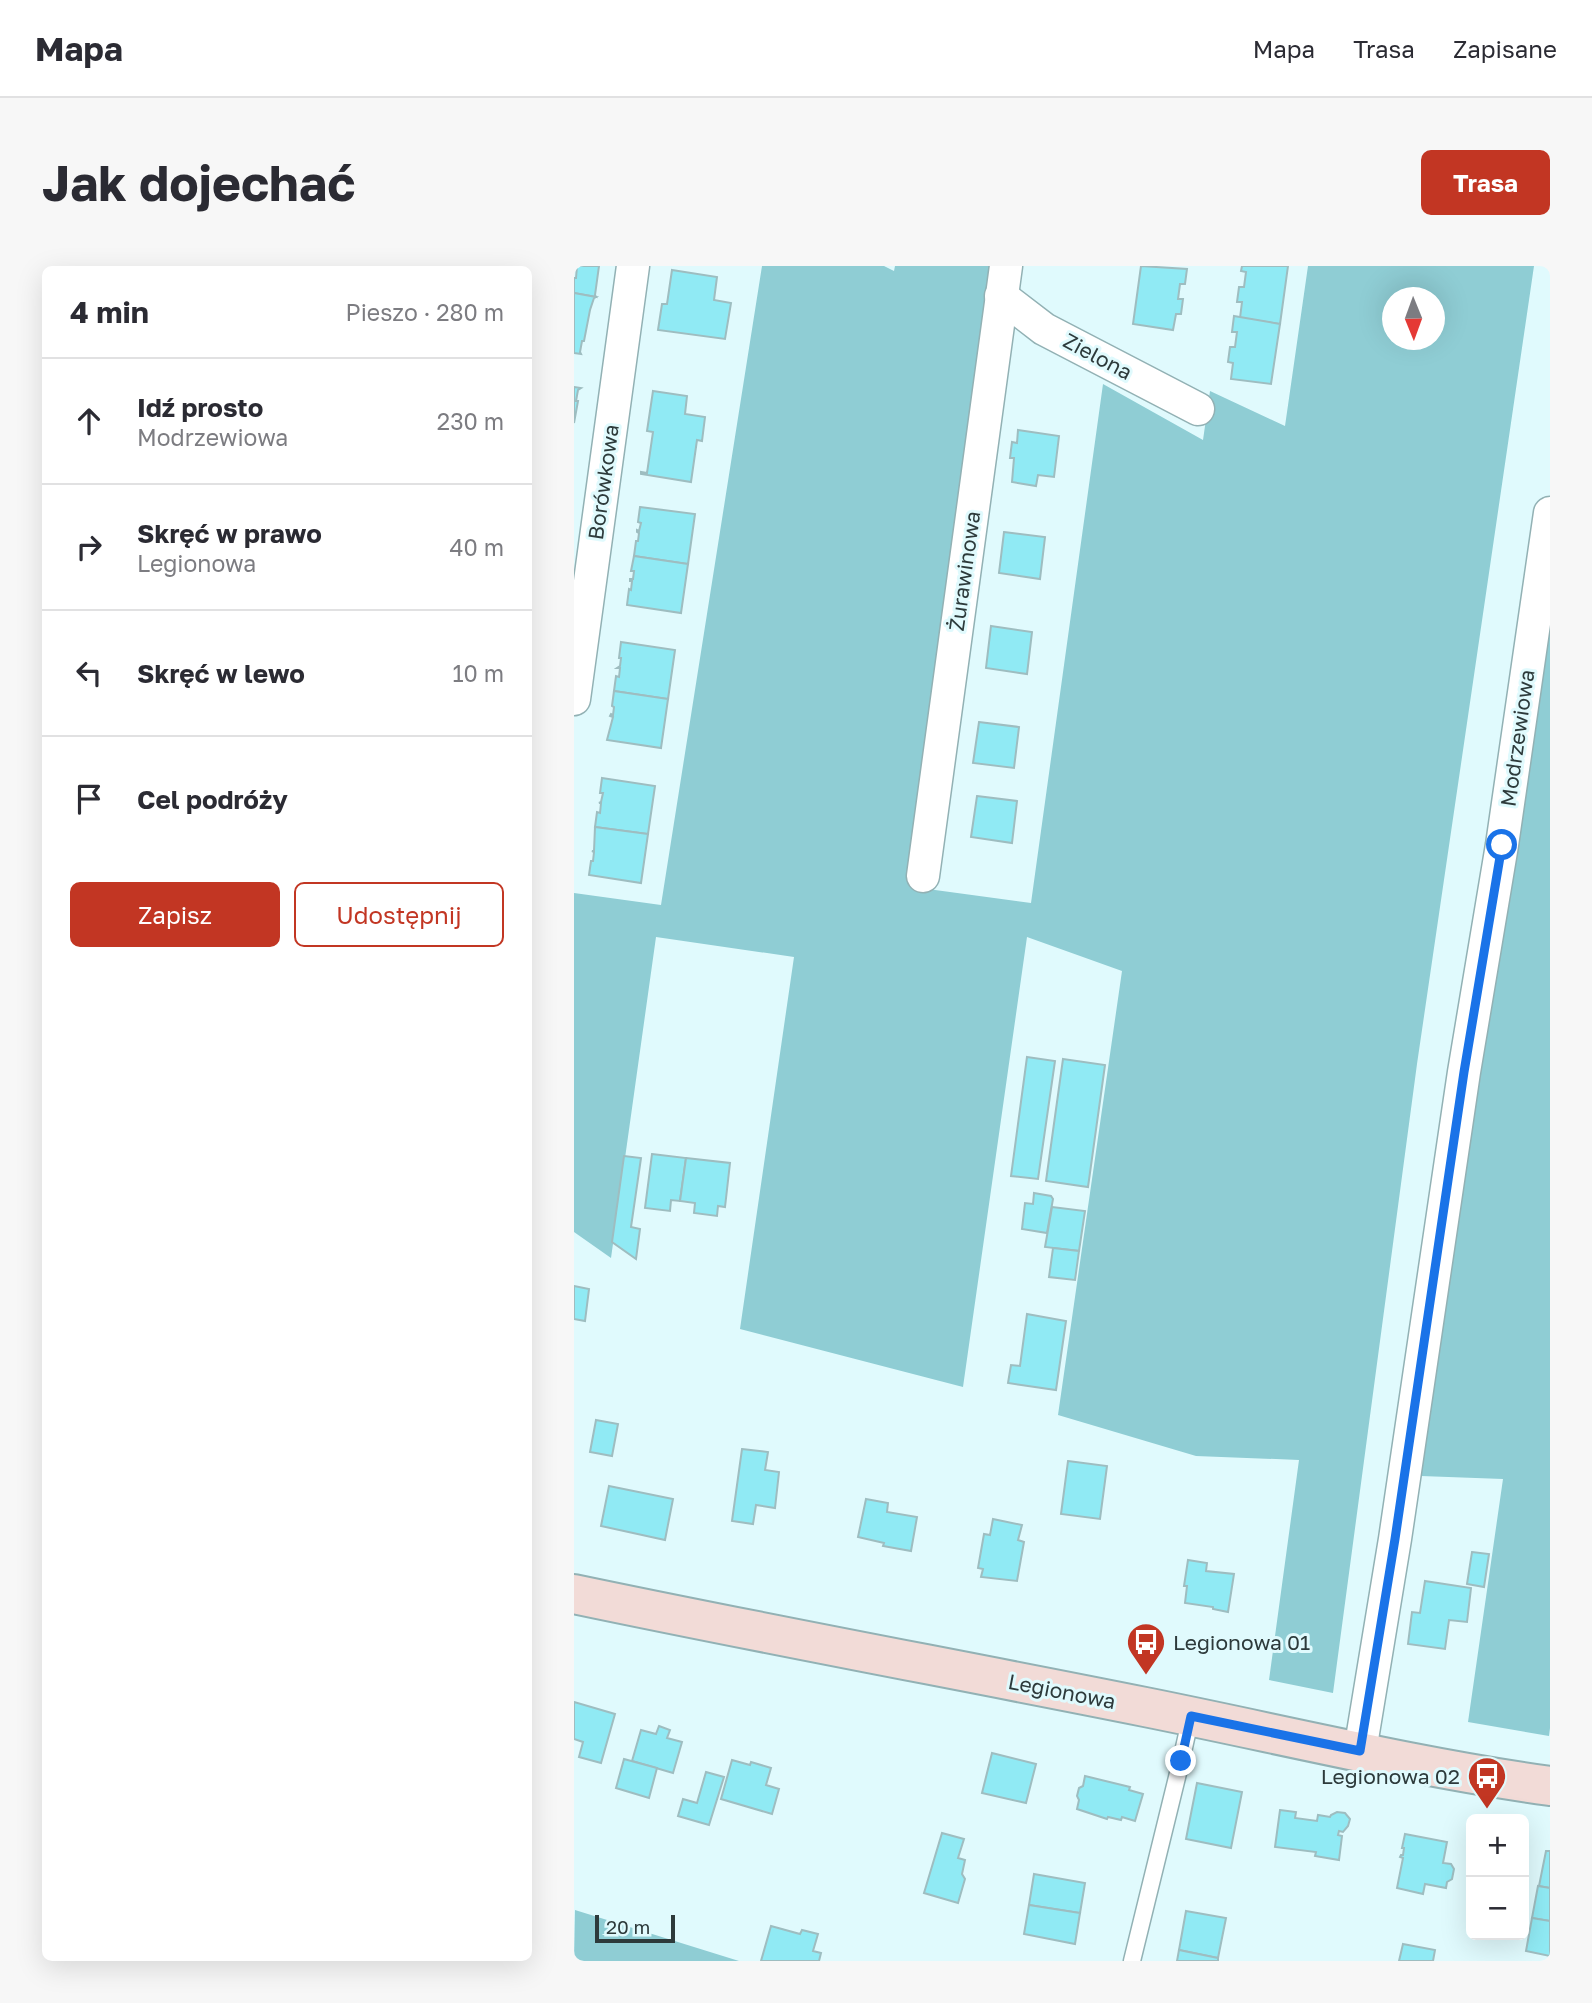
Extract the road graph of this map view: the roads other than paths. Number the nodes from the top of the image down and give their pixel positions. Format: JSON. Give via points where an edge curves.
{"nodes":[{"id":1,"x":633,"y":266,"type":"edge"},
{"id":2,"x":1004,"y":281,"type":"edge"},
{"id":3,"x":1198,"y":409,"type":"dead end"},
{"id":4,"x":1550,"y":513,"type":"edge"},
{"id":5,"x":574,"y":699,"type":"edge"},
{"id":6,"x":923,"y":876,"type":"dead end"},
{"id":7,"x":574,"y":1594,"type":"edge"},
{"id":8,"x":1191,"y":1716,"type":"junction"},
{"id":9,"x":1360,"y":1751,"type":"junction"},
{"id":10,"x":1550,"y":1786,"type":"edge"},
{"id":11,"x":1132,"y":1961,"type":"edge"}],
"edges":[{"from":1,"to":5,"type":"street","name":"Borówkowa"},
{"from":2,"to":3,"type":"street","name":"Zielona","via":[[1044,329]]},
{"from":2,"to":6,"type":"street","name":"Żurawinowa"},
{"from":4,"to":9,"type":"street","name":"Modrzewiowa"},
{"from":7,"to":8,"type":"main road","name":"Legionowa"},
{"from":8,"to":9,"type":"main road","name":"Legionowa"},
{"from":8,"to":11,"type":"lane"},
{"from":9,"to":10,"type":"main road","name":"Legionowa"}]}
